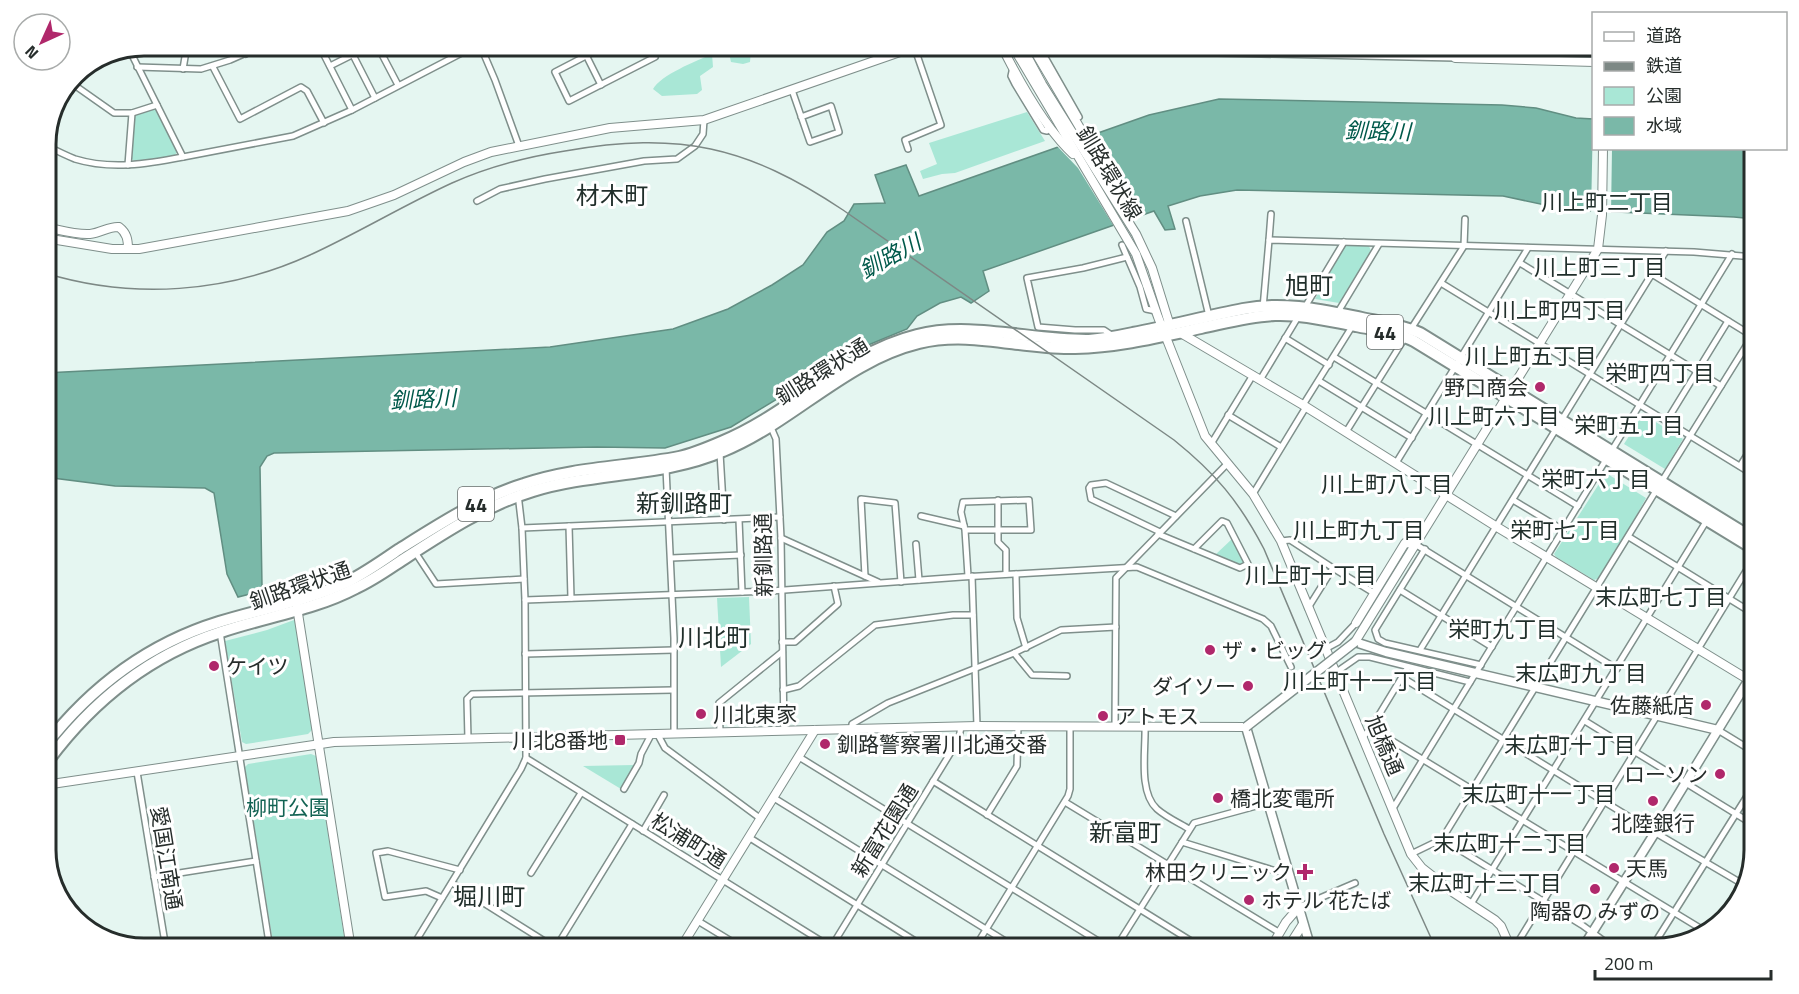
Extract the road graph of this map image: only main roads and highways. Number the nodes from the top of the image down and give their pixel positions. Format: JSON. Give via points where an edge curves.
{"nodes":[{"id":1,"x":1263,"y":311,"type":"junction"},
{"id":2,"x":1170,"y":330,"type":"junction"},
{"id":3,"x":768,"y":422,"type":"junction"},
{"id":4,"x":1660,"y":485,"type":"junction"},
{"id":5,"x":517,"y":492,"type":"junction"},
{"id":6,"x":1744,"y":533,"type":"edge"},
{"id":7,"x":1744,"y":543,"type":"edge"},
{"id":8,"x":297,"y":605,"type":"junction"},
{"id":9,"x":219,"y":627,"type":"junction"},
{"id":10,"x":1744,"y":692,"type":"edge"},
{"id":11,"x":1718,"y":730,"type":"junction"},
{"id":12,"x":56,"y":733,"type":"edge"},
{"id":13,"x":56,"y":751,"type":"edge"},
{"id":14,"x":1308,"y":938,"type":"edge"},
{"id":15,"x":1589,"y":938,"type":"edge"}],
"edges":[{"from":1,"to":2,"type":"highway","name":"釧路環状通","number":"44"},
{"from":1,"to":2,"type":"highway","name":"釧路環状通","number":"44","via":[[1210,317]]},
{"from":1,"to":4,"type":"highway","name":"釧路環状通","number":"44","via":[[1303,311],[1408,333]]},
{"from":2,"to":3,"type":"highway","name":"釧路環状通","number":"44","via":[[1125,345],[1073,348],[961,339],[914,344],[874,359]]},
{"from":2,"to":3,"type":"highway","name":"釧路環状通","number":"44","via":[[1073,340],[951,330],[922,333],[857,359]]},
{"from":3,"to":5,"type":"highway","name":"釧路環状通","number":"44","via":[[682,457],[568,472]]},
{"from":3,"to":5,"type":"highway","name":"釧路環状通","number":"44","via":[[745,441],[685,464]]},
{"from":4,"to":6,"type":"highway","name":"釧路環状通","number":"44"},
{"from":4,"to":7,"type":"highway","name":"釧路環状通","number":"44"},
{"from":5,"to":8,"type":"highway","name":"釧路環状通","number":"44","via":[[485,499],[351,580]]},
{"from":5,"to":8,"type":"highway","name":"釧路環状通","number":"44","via":[[356,588],[338,597]]},
{"from":8,"to":9,"type":"highway","name":"釧路環状通","number":"44"},
{"from":9,"to":12,"type":"highway","name":"釧路環状通","number":"44","via":[[178,637],[119,672],[81,704]]},
{"from":9,"to":13,"type":"highway","name":"釧路環状通","number":"44","via":[[126,679],[75,727]]},
{"from":10,"to":11,"type":"main road"},
{"from":11,"to":14,"type":"main road","bridge":true,"via":[[1355,642],[1246,728]]},
{"from":11,"to":15,"type":"main road"}]}
